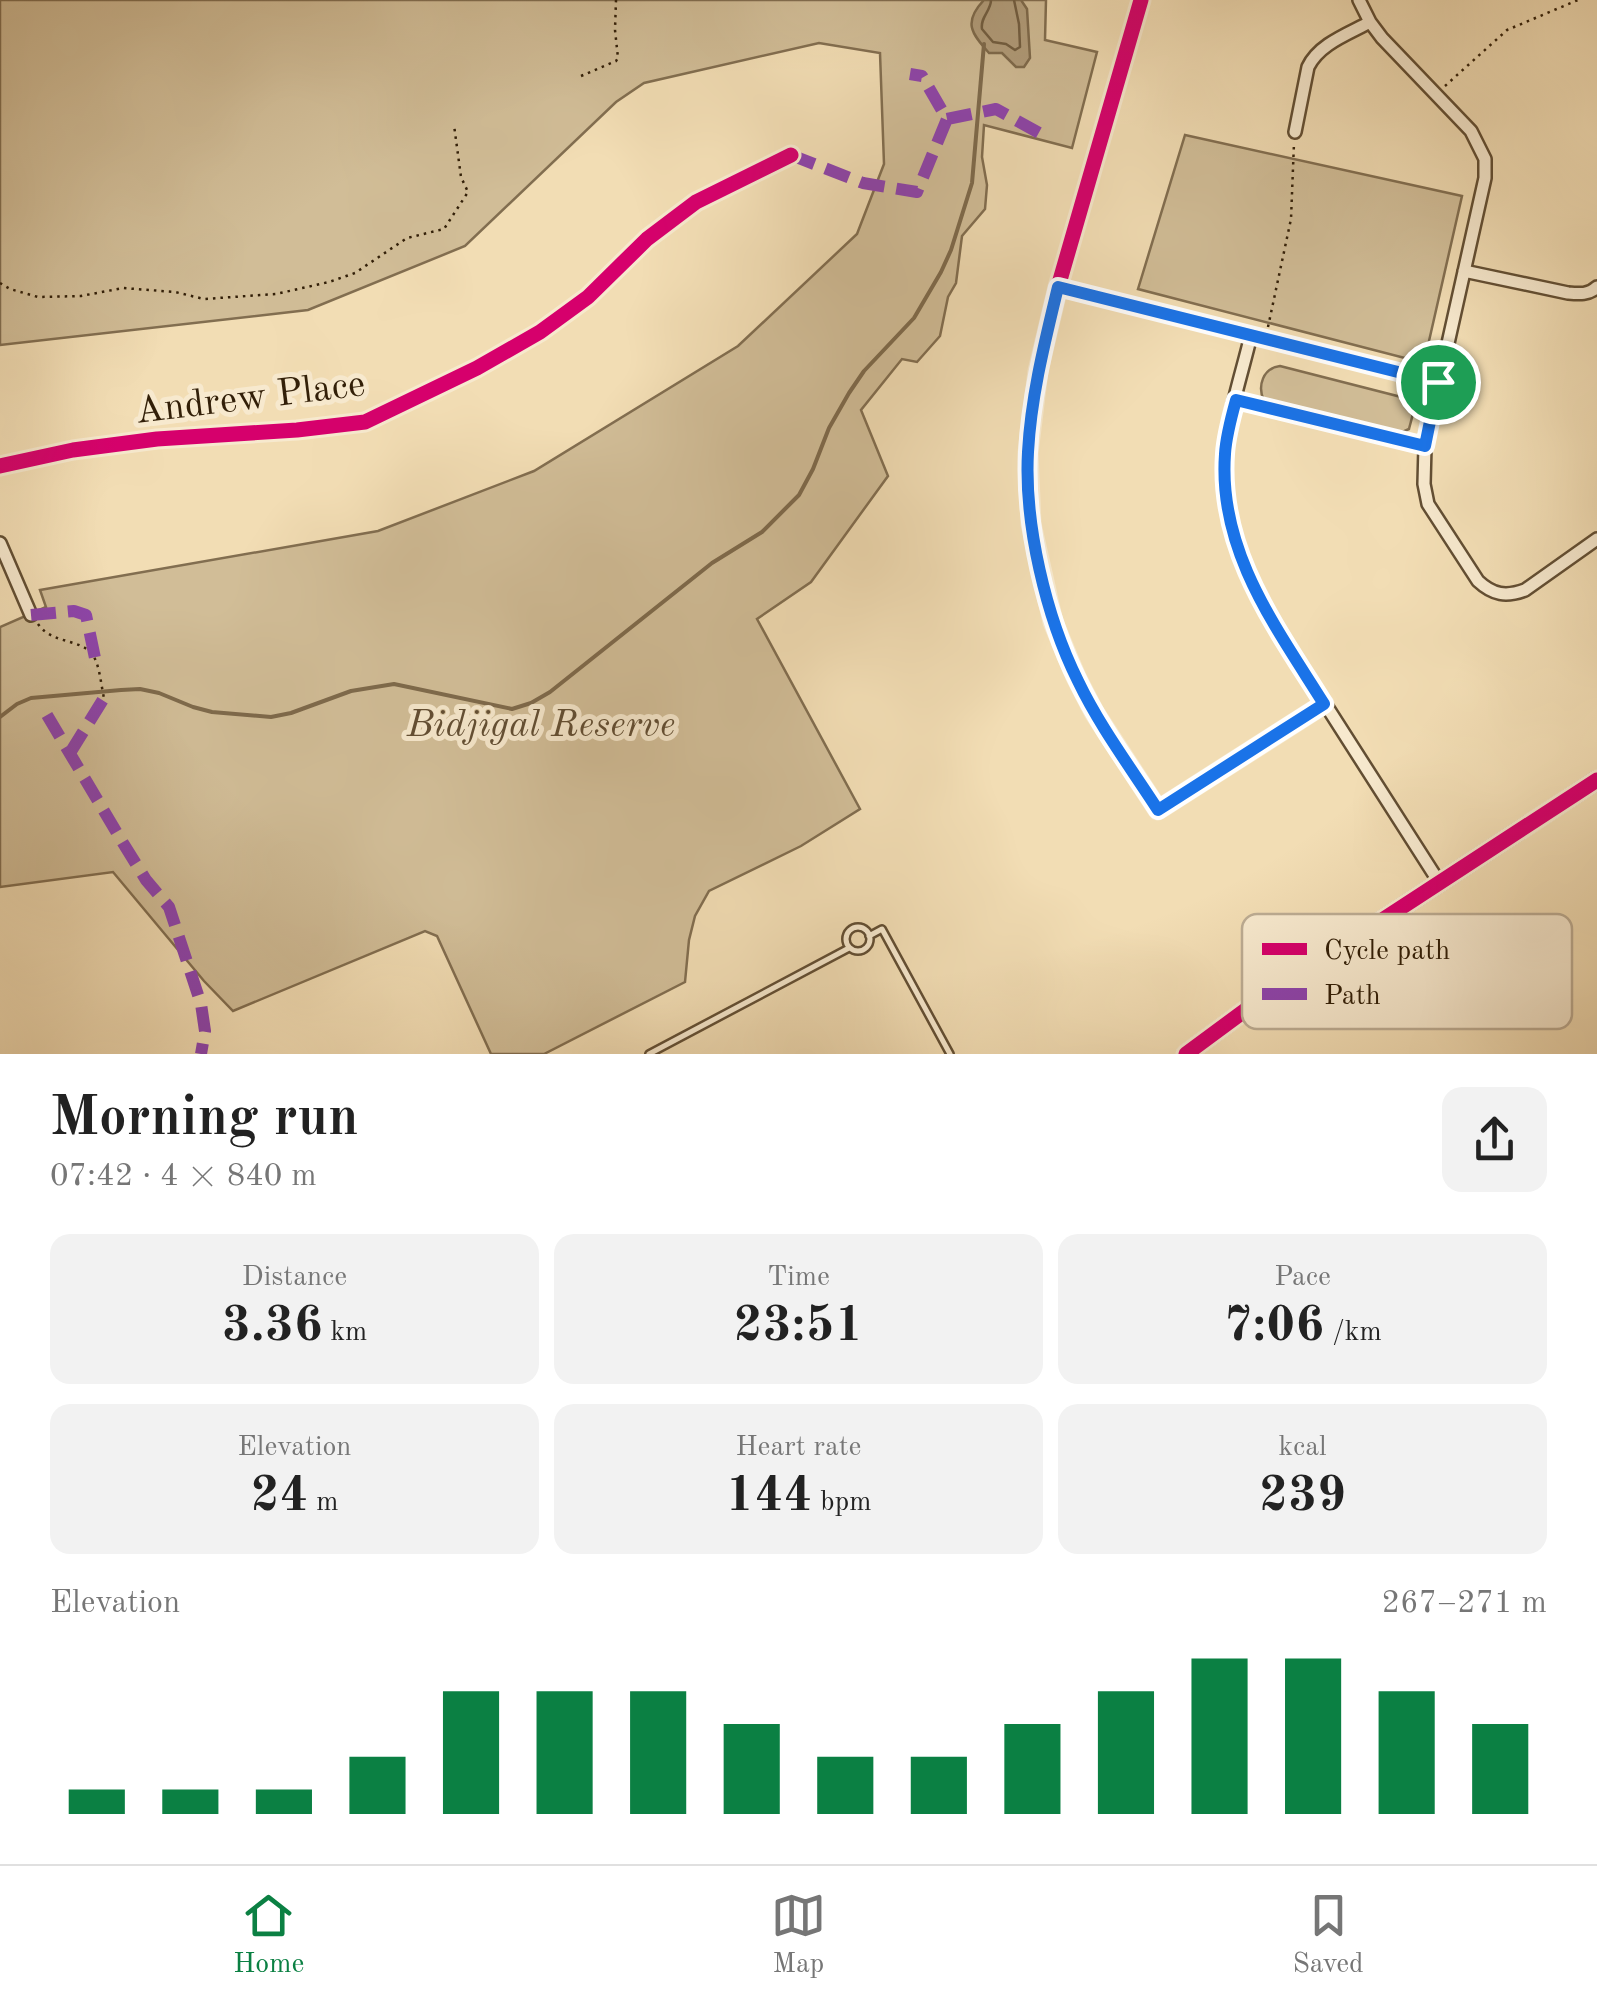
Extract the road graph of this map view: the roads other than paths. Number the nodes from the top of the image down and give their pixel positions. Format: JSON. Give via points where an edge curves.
{"nodes":[{"id":1,"x":1142,"y":0,"type":"edge"},
{"id":2,"x":1359,"y":0,"type":"edge"},
{"id":3,"x":1370,"y":22,"type":"junction"},
{"id":4,"x":1294,"y":132,"type":"road end"},
{"id":5,"x":791,"y":155,"type":"dead end"},
{"id":6,"x":1464,"y":271,"type":"junction"},
{"id":7,"x":1058,"y":287,"type":"junction"},
{"id":8,"x":1597,"y":287,"type":"edge"},
{"id":9,"x":1252,"y":335,"type":"junction"},
{"id":10,"x":1438,"y":382,"type":"junction"},
{"id":11,"x":1236,"y":400,"type":"junction"},
{"id":12,"x":1425,"y":446,"type":"junction"},
{"id":13,"x":0,"y":466,"type":"edge"},
{"id":14,"x":1597,"y":539,"type":"edge"},
{"id":15,"x":0,"y":544,"type":"edge"},
{"id":16,"x":1500,"y":594,"type":"junction"},
{"id":17,"x":1498,"y":609,"type":"dead end"},
{"id":18,"x":31,"y":615,"type":"road end"},
{"id":19,"x":1324,"y":704,"type":"junction"},
{"id":20,"x":1597,"y":780,"type":"edge"},
{"id":21,"x":1439,"y":882,"type":"junction"},
{"id":22,"x":1390,"y":914,"type":"edge"},
{"id":23,"x":869,"y":936,"type":"junction"},
{"id":24,"x":849,"y":948,"type":"junction"},
{"id":25,"x":1242,"y":1012,"type":"edge"},
{"id":26,"x":649,"y":1054,"type":"edge"},
{"id":27,"x":950,"y":1054,"type":"edge"},
{"id":28,"x":1186,"y":1054,"type":"edge"}],
"edges":[{"from":1,"to":7,"type":"street"},
{"from":2,"to":3,"type":"street"},
{"from":3,"to":4,"type":"street","via":[[1312,59]]},
{"from":3,"to":6,"type":"street","via":[[1471,131],[1485,159]]},
{"from":5,"to":13,"type":"street","name":"Andrew Place","via":[[696,202],[540,332],[366,422],[157,439]]},
{"from":6,"to":8,"type":"street","via":[[1568,293]]},
{"from":6,"to":10,"type":"street"},
{"from":7,"to":9,"type":"street"},
{"from":7,"to":19,"type":"street","via":[[1028,453],[1030,524],[1053,622],[1094,712],[1158,810]]},
{"from":9,"to":10,"type":"street"},
{"from":9,"to":11,"type":"street"},
{"from":10,"to":12,"type":"street"},
{"from":11,"to":12,"type":"lane"},
{"from":11,"to":19,"type":"street","via":[[1225,454],[1234,536],[1253,589]]},
{"from":12,"to":16,"type":"street","via":[[1424,484],[1432,511],[1478,581]]},
{"from":14,"to":16,"type":"street","via":[[1525,590]]},
{"from":15,"to":18,"type":"street"},
{"from":16,"to":17,"type":"street"},
{"from":19,"to":21,"type":"street"},
{"from":20,"to":21,"type":"main road"},
{"from":21,"to":22,"type":"main road"},
{"from":23,"to":24,"type":"lane","via":[[862,950]]},
{"from":23,"to":24,"type":"lane","via":[[861,928],[850,930]]},
{"from":23,"to":27,"type":"lane","via":[[882,929]]},
{"from":24,"to":26,"type":"lane"},
{"from":25,"to":28,"type":"main road"}]}
